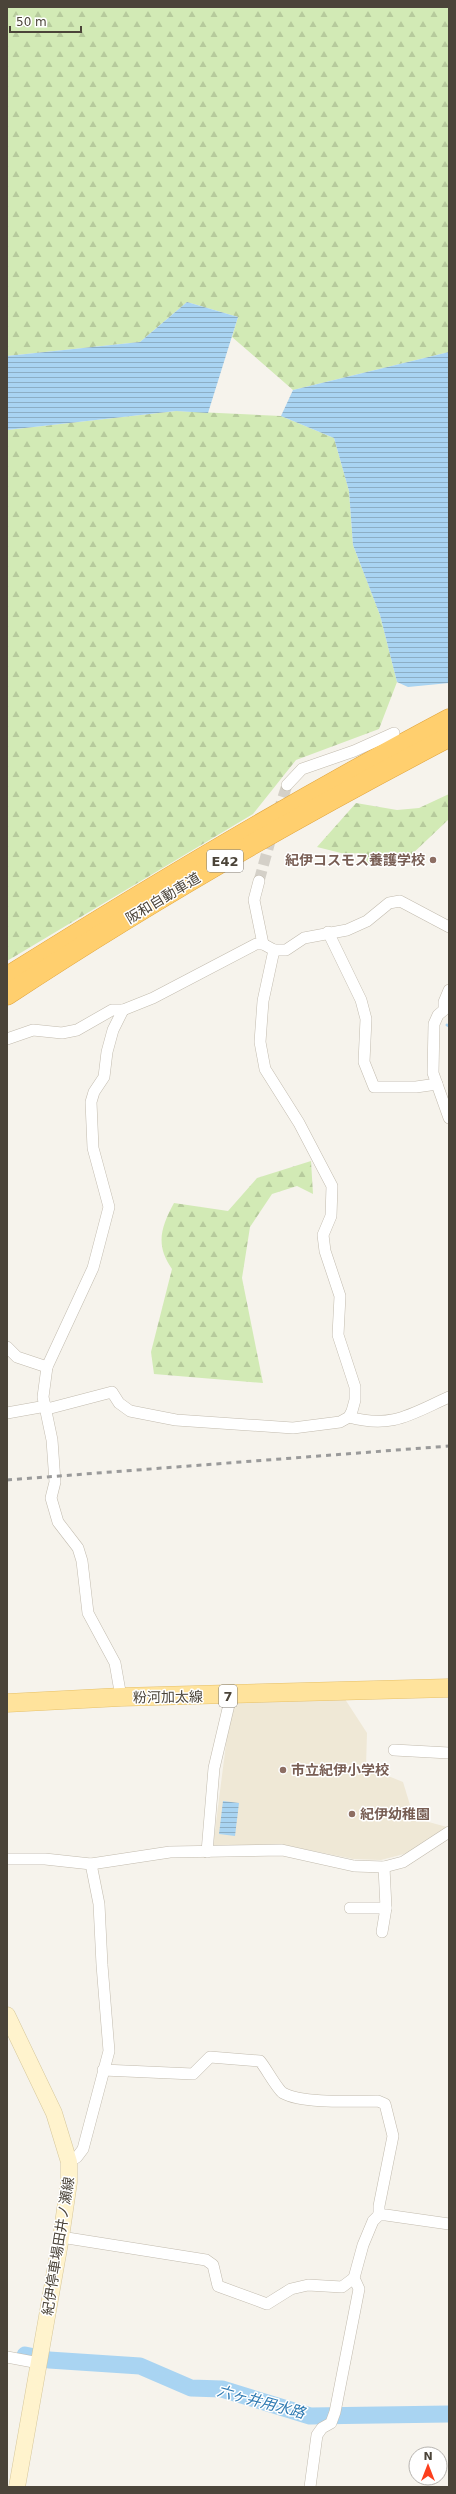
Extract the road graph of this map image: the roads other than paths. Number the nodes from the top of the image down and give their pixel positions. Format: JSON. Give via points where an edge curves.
{"nodes":[{"id":1,"x":449,"y":719,"type":"edge"},
{"id":2,"x":394,"y":733,"type":"dead end"},
{"id":3,"x":449,"y":737,"type":"edge"},
{"id":4,"x":287,"y":785,"type":"tunnel mouth"},
{"id":5,"x":259,"y":880,"type":"tunnel mouth"},
{"id":6,"x":449,"y":927,"type":"edge"},
{"id":7,"x":328,"y":932,"type":"junction"},
{"id":8,"x":263,"y":944,"type":"junction"},
{"id":9,"x":274,"y":950,"type":"junction"},
{"id":10,"x":7,"y":977,"type":"edge"},
{"id":11,"x":449,"y":990,"type":"edge"},
{"id":12,"x":7,"y":995,"type":"edge"},
{"id":13,"x":123,"y":1010,"type":"junction"},
{"id":14,"x":448,"y":1012,"type":"edge"},
{"id":15,"x":7,"y":1039,"type":"edge"},
{"id":16,"x":437,"y":1084,"type":"junction"},
{"id":17,"x":449,"y":1118,"type":"edge"},
{"id":18,"x":7,"y":1347,"type":"edge"},
{"id":19,"x":47,"y":1367,"type":"junction"},
{"id":20,"x":449,"y":1397,"type":"edge"},
{"id":21,"x":46,"y":1408,"type":"junction"},
{"id":22,"x":7,"y":1413,"type":"edge"},
{"id":23,"x":349,"y":1417,"type":"junction"},
{"id":24,"x":449,"y":1688,"type":"edge"},
{"id":25,"x":231,"y":1696,"type":"junction"},
{"id":26,"x":121,"y":1697,"type":"junction"},
{"id":27,"x":7,"y":1703,"type":"edge"},
{"id":28,"x":394,"y":1750,"type":"dead end"},
{"id":29,"x":449,"y":1753,"type":"edge"},
{"id":30,"x":449,"y":1832,"type":"edge"},
{"id":31,"x":207,"y":1852,"type":"junction"},
{"id":32,"x":7,"y":1859,"type":"edge"},
{"id":33,"x":91,"y":1864,"type":"junction"},
{"id":34,"x":384,"y":1867,"type":"junction"},
{"id":35,"x":350,"y":1908,"type":"dead end"},
{"id":36,"x":386,"y":1908,"type":"junction"},
{"id":37,"x":382,"y":1932,"type":"dead end"},
{"id":38,"x":7,"y":2015,"type":"edge"},
{"id":39,"x":103,"y":2070,"type":"junction"},
{"id":40,"x":69,"y":2162,"type":"junction"},
{"id":41,"x":379,"y":2215,"type":"junction"},
{"id":42,"x":449,"y":2224,"type":"edge"},
{"id":43,"x":61,"y":2236,"type":"junction"},
{"id":44,"x":354,"y":2278,"type":"junction"},
{"id":45,"x":7,"y":2357,"type":"edge"},
{"id":46,"x":39,"y":2359,"type":"junction"},
{"id":47,"x":17,"y":2487,"type":"edge"},
{"id":48,"x":310,"y":2487,"type":"edge"}],
"edges":[{"from":1,"to":10,"type":"highway","name":"阪和自動車道","number":"E42","via":[[226,842]]},
{"from":2,"to":4,"type":"street","via":[[354,752],[302,769]]},
{"from":3,"to":12,"type":"highway","name":"阪和自動車道","number":"E42","via":[[231,858],[132,916]]},
{"from":5,"to":8,"type":"street","via":[[254,900]]},
{"from":6,"to":7,"type":"street","via":[[400,901],[389,903],[367,921],[347,930]]},
{"from":7,"to":9,"type":"street","via":[[304,938],[286,950]]},
{"from":7,"to":16,"type":"street","via":[[361,1000],[366,1019],[364,1062],[374,1087]]},
{"from":8,"to":9,"type":"street"},
{"from":8,"to":13,"type":"street","via":[[256,944],[154,998]]},
{"from":9,"to":23,"type":"street","via":[[263,1002],[260,1042],[265,1069],[299,1123],[332,1186],[331,1216],[323,1236],[325,1251],[340,1296],[338,1335],[355,1387],[355,1400]]},
{"from":11,"to":14,"type":"street","via":[[444,1002]]},
{"from":13,"to":15,"type":"street","via":[[112,1010],[77,1030],[62,1033],[33,1030]]},
{"from":13,"to":19,"type":"street","via":[[113,1030],[104,1078],[94,1092],[91,1102],[93,1148],[109,1207],[104,1234],[93,1268]]},
{"from":14,"to":16,"type":"street","via":[[438,1015],[434,1024],[433,1073]]},
{"from":16,"to":17,"type":"street"},
{"from":18,"to":19,"type":"street","via":[[17,1357]]},
{"from":19,"to":21,"type":"street","via":[[43,1397]]},
{"from":20,"to":23,"type":"street","via":[[397,1421],[366,1422]]},
{"from":21,"to":22,"type":"street"},
{"from":21,"to":23,"type":"street","via":[[112,1392],[119,1403],[130,1411],[176,1420],[293,1428],[340,1422]]},
{"from":21,"to":26,"type":"street","via":[[55,1482],[51,1498],[58,1522],[80,1555],[88,1613],[115,1663]]},
{"from":24,"to":25,"type":"main road","name":"粉河加太線","number":"7"},
{"from":25,"to":26,"type":"main road","name":"粉河加太線","number":"7"},
{"from":25,"to":31,"type":"street","via":[[214,1768]]},
{"from":26,"to":27,"type":"main road","name":"粉河加太線","number":"7"},
{"from":28,"to":29,"type":"street"},
{"from":30,"to":34,"type":"street","via":[[403,1862]]},
{"from":31,"to":33,"type":"street","via":[[170,1852]]},
{"from":31,"to":34,"type":"street","via":[[282,1850],[354,1866]]},
{"from":32,"to":33,"type":"street","via":[[45,1859]]},
{"from":33,"to":39,"type":"street","via":[[99,1904],[109,2051]]},
{"from":34,"to":36,"type":"street"},
{"from":35,"to":36,"type":"street"},
{"from":36,"to":37,"type":"street"},
{"from":38,"to":40,"type":"main road","name":"紀伊停車場田井ノ瀬線","via":[[54,2113]]},
{"from":39,"to":40,"type":"street","via":[[83,2149]]},
{"from":39,"to":41,"type":"street","via":[[193,2074],[210,2058],[260,2061],[282,2092],[288,2095],[312,2100],[378,2101],[385,2104],[394,2136]]},
{"from":40,"to":43,"type":"main road","name":"紀伊停車場田井ノ瀬線","via":[[69,2182]]},
{"from":41,"to":42,"type":"street"},
{"from":41,"to":44,"type":"street","via":[[373,2221]]},
{"from":43,"to":44,"type":"street","via":[[206,2260],[213,2265],[218,2286],[267,2304],[292,2289],[308,2285],[342,2287]]},
{"from":43,"to":46,"type":"main road","name":"紀伊停車場田井ノ瀬線"},
{"from":44,"to":48,"type":"street","via":[[359,2289],[334,2415],[331,2423],[322,2428],[317,2435]]},
{"from":45,"to":46,"type":"street"},
{"from":46,"to":47,"type":"main road","name":"紀伊停車場田井ノ瀬線"}]}
